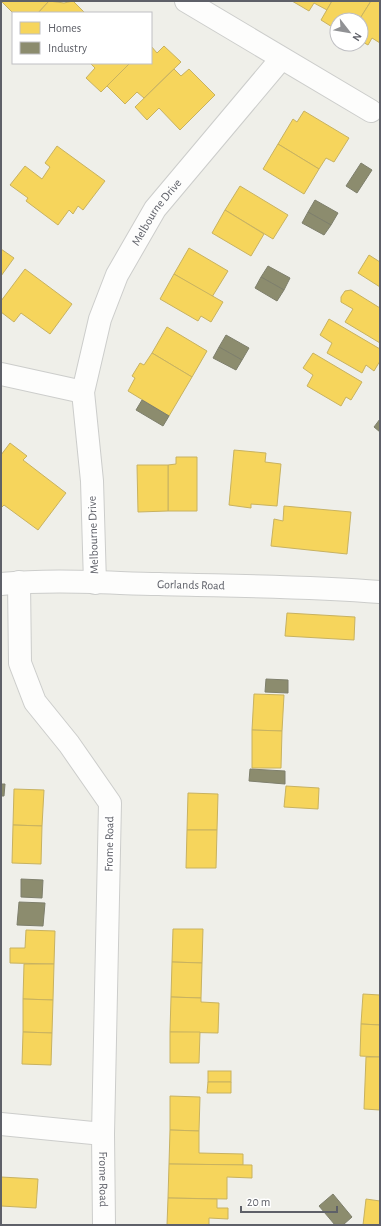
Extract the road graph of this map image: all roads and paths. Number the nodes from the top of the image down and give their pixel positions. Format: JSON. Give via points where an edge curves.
{"nodes":[{"id":1,"x":186,"y":1,"type":"edge"},
{"id":2,"x":280,"y":59,"type":"junction"},
{"id":3,"x":371,"y":111,"type":"dead end"},
{"id":4,"x":1,"y":374,"type":"edge"},
{"id":5,"x":83,"y":392,"type":"junction"},
{"id":6,"x":10,"y":583,"type":"edge"},
{"id":7,"x":95,"y":583,"type":"junction"},
{"id":8,"x":380,"y":592,"type":"edge"},
{"id":9,"x":1,"y":1124,"type":"edge"},
{"id":10,"x":103,"y":1134,"type":"junction"},
{"id":11,"x":104,"y":1225,"type":"edge"}],
"edges":[{"from":1,"to":2,"type":"street"},
{"from":2,"to":3,"type":"street"},
{"from":2,"to":5,"type":"street","name":"Melbourne Drive","via":[[154,209],[117,274],[100,319]]},
{"from":4,"to":5,"type":"street"},
{"from":5,"to":7,"type":"street","name":"Melbourne Drive","via":[[92,481]]},
{"from":6,"to":7,"type":"street","name":"Gorlands Road"},
{"from":6,"to":10,"type":"street","name":"Frome Road","via":[[20,663],[35,702],[69,744],[110,804]]},
{"from":7,"to":8,"type":"street","name":"Gorlands Road","via":[[325,588]]},
{"from":9,"to":10,"type":"street"},
{"from":10,"to":11,"type":"street","name":"Frome Road"}]}
